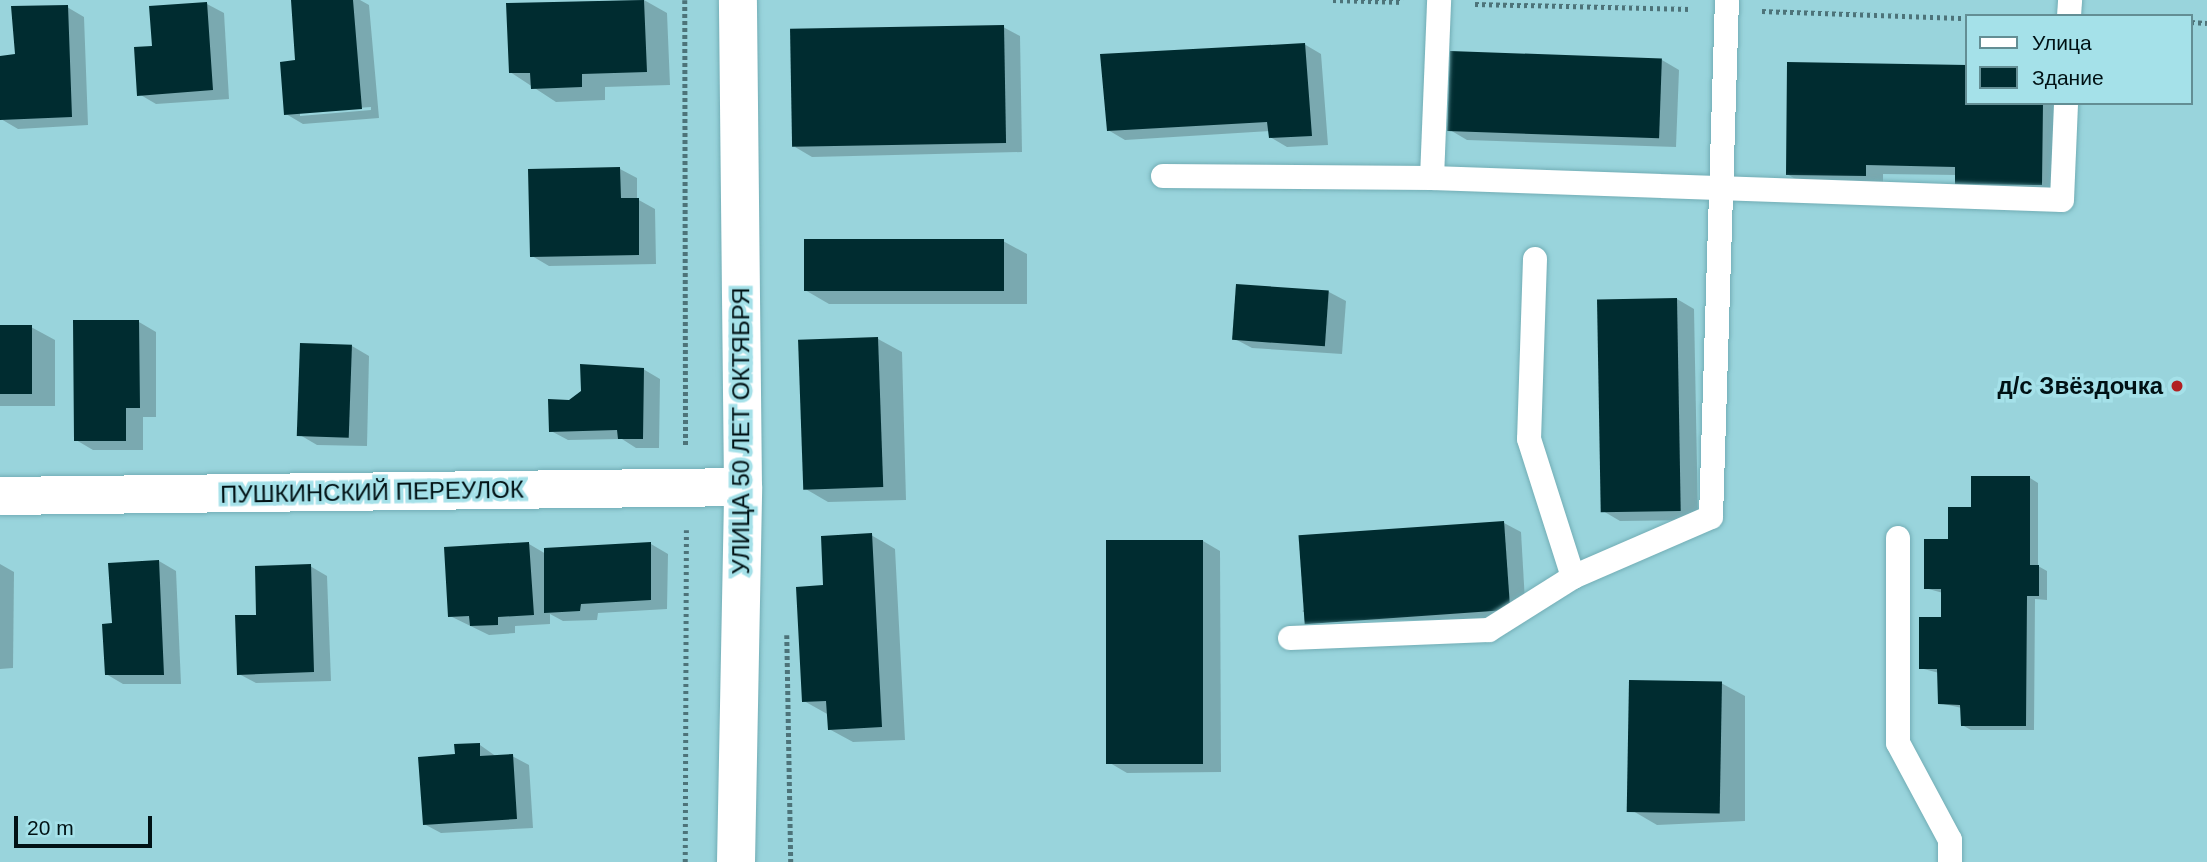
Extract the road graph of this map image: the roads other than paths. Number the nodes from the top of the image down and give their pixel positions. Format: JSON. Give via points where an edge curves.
{"nodes":[{"id":1,"x":738,"y":0,"type":"edge"},
{"id":2,"x":1438,"y":1,"type":"edge"},
{"id":3,"x":1727,"y":5,"type":"edge"},
{"id":4,"x":2066,"y":105,"type":"edge"},
{"id":5,"x":1163,"y":176,"type":"dead end"},
{"id":6,"x":1432,"y":178,"type":"junction"},
{"id":7,"x":1720,"y":188,"type":"junction"},
{"id":8,"x":1535,"y":259,"type":"dead end"},
{"id":9,"x":743,"y":487,"type":"junction"},
{"id":10,"x":0,"y":496,"type":"edge"},
{"id":11,"x":1898,"y":538,"type":"dead end"},
{"id":12,"x":1573,"y":577,"type":"junction"},
{"id":13,"x":1290,"y":639,"type":"dead end"},
{"id":14,"x":736,"y":862,"type":"edge"},
{"id":15,"x":1950,"y":862,"type":"edge"}],
"edges":[{"from":1,"to":9,"type":"street","name":"УЛИЦА 50 ЛЕТ ОКТЯБРЯ"},
{"from":2,"to":6,"type":"lane"},
{"from":3,"to":7,"type":"lane"},
{"from":4,"to":7,"type":"lane","via":[[2062,200]]},
{"from":5,"to":6,"type":"lane"},
{"from":6,"to":7,"type":"lane"},
{"from":7,"to":12,"type":"lane","via":[[1711,517]]},
{"from":8,"to":12,"type":"lane","via":[[1529,439]]},
{"from":9,"to":10,"type":"street","name":"ПУШКИНСКИЙ ПЕРЕУЛОК"},
{"from":9,"to":14,"type":"street","name":"УЛИЦА 50 ЛЕТ ОКТЯБРЯ"},
{"from":11,"to":15,"type":"lane","via":[[1898,743],[1950,840]]},
{"from":12,"to":13,"type":"lane","via":[[1489,630]]}]}
